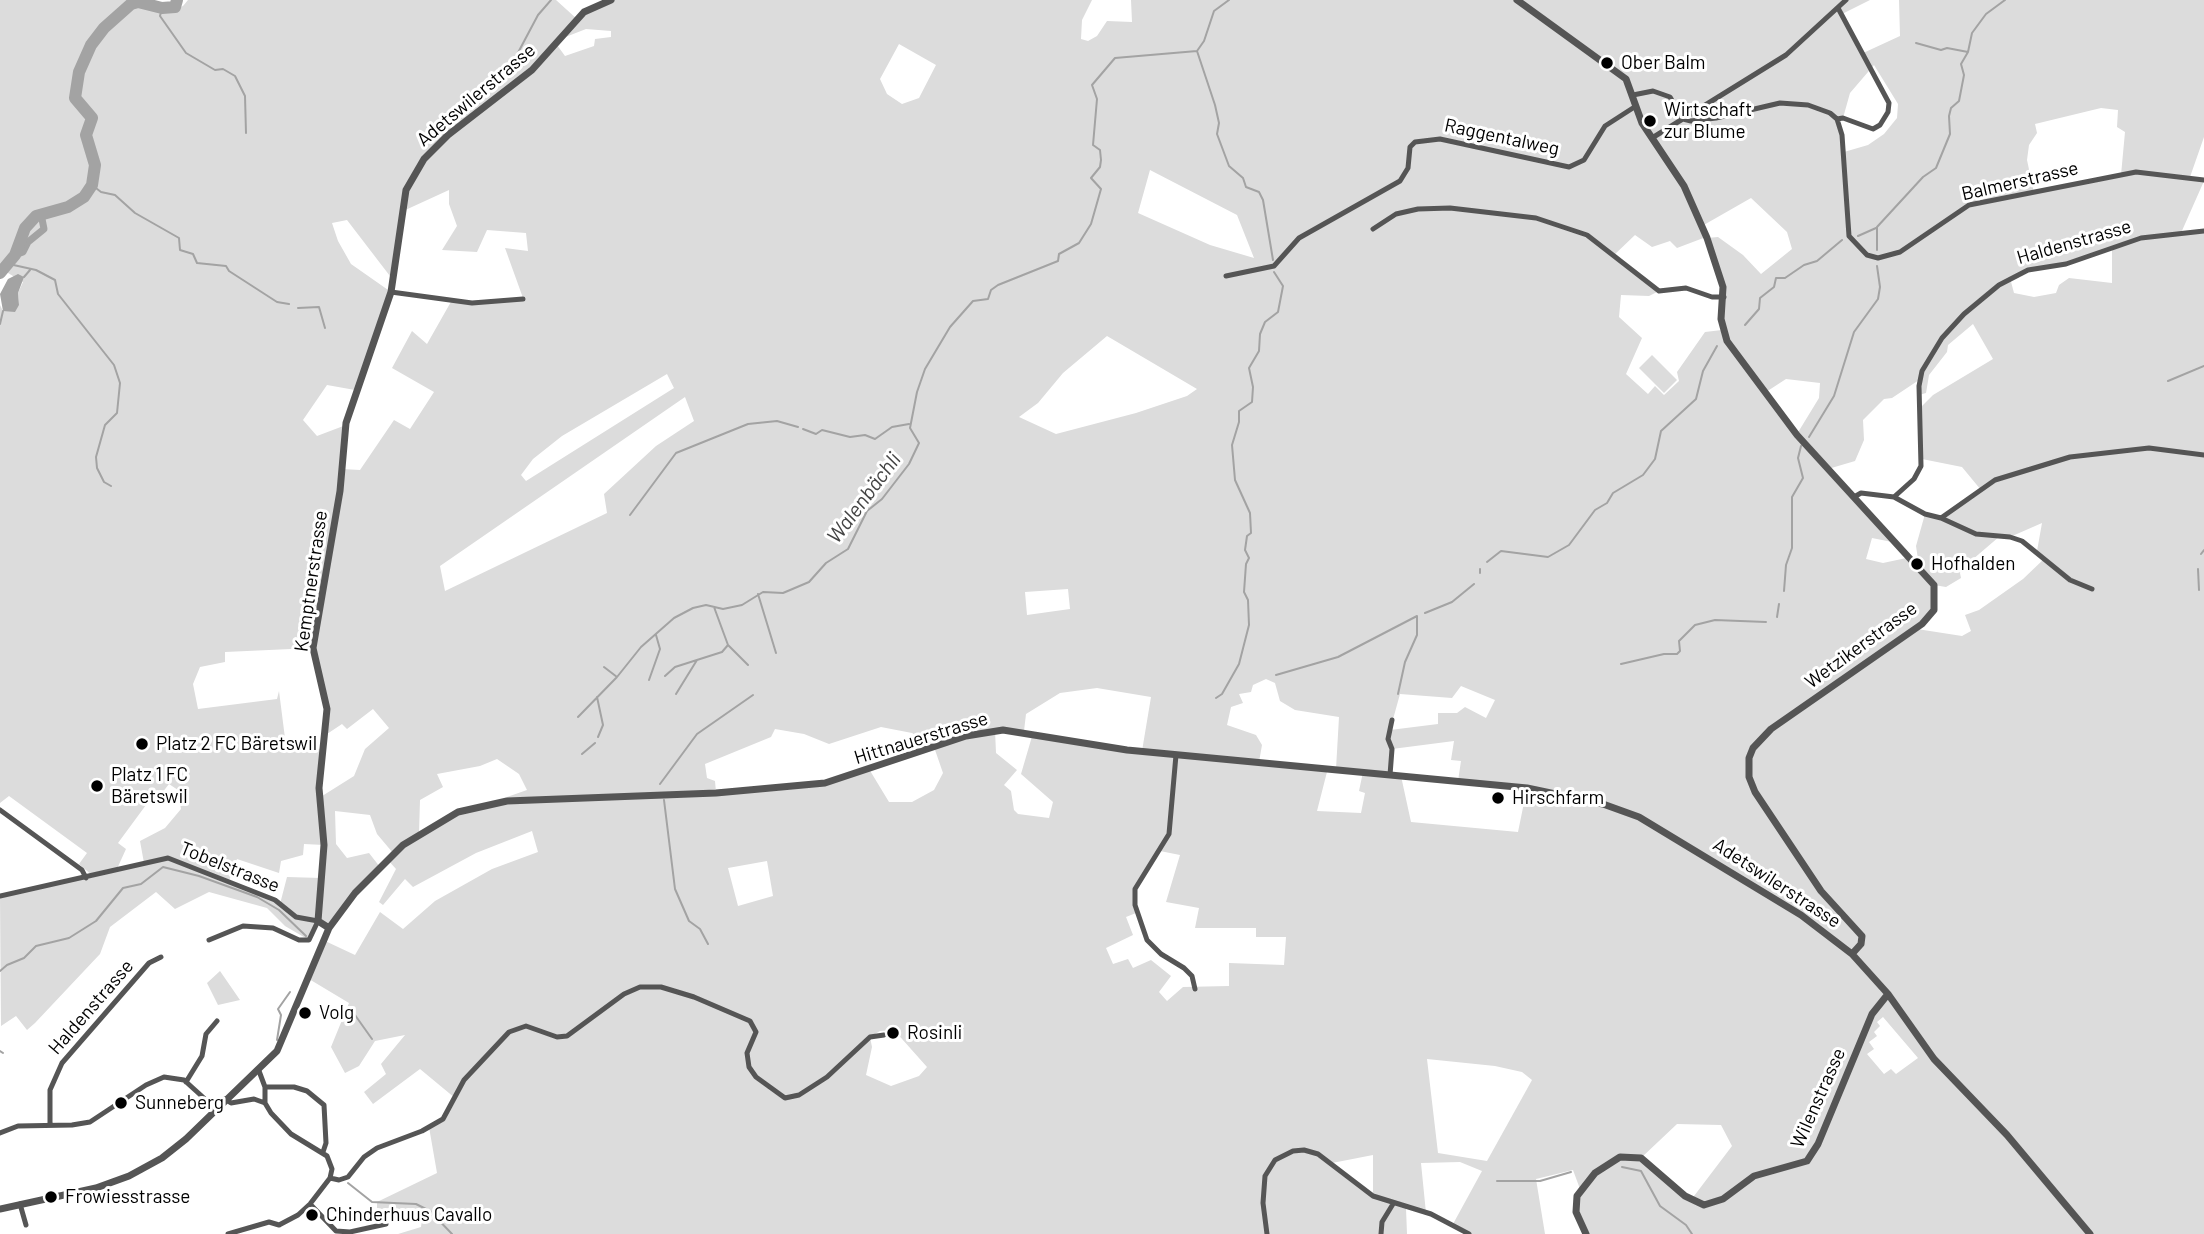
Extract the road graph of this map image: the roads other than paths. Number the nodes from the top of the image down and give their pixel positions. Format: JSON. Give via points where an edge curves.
{"nodes":[{"id":1,"x":611,"y":0,"type":"edge"},
{"id":2,"x":1517,"y":0,"type":"edge"},
{"id":3,"x":1846,"y":0,"type":"edge"},
{"id":4,"x":1838,"y":8,"type":"junction"},
{"id":5,"x":1633,"y":94,"type":"junction"},
{"id":6,"x":1636,"y":106,"type":"junction"},
{"id":7,"x":1684,"y":119,"type":"junction"},
{"id":8,"x":1837,"y":119,"type":"junction"},
{"id":9,"x":1652,"y":138,"type":"junction"},
{"id":10,"x":2204,"y":180,"type":"edge"},
{"id":11,"x":1373,"y":229,"type":"dead end"},
{"id":12,"x":2204,"y":231,"type":"edge"},
{"id":13,"x":1226,"y":276,"type":"dead end"},
{"id":14,"x":393,"y":280,"type":"joint"},
{"id":15,"x":391,"y":292,"type":"junction"},
{"id":16,"x":1724,"y":297,"type":"junction"},
{"id":17,"x":523,"y":299,"type":"dead end"},
{"id":18,"x":2204,"y":455,"type":"edge"},
{"id":19,"x":1854,"y":497,"type":"junction"},
{"id":20,"x":1895,"y":497,"type":"junction"},
{"id":21,"x":1941,"y":518,"type":"junction"},
{"id":22,"x":2092,"y":589,"type":"dead end"},
{"id":23,"x":1392,"y":720,"type":"dead end"},
{"id":24,"x":1176,"y":755,"type":"junction"},
{"id":25,"x":1390,"y":775,"type":"junction"},
{"id":26,"x":0,"y":810,"type":"edge"},
{"id":27,"x":1683,"y":841,"type":"joint"},
{"id":28,"x":86,"y":878,"type":"junction"},
{"id":29,"x":0,"y":896,"type":"edge"},
{"id":30,"x":318,"y":921,"type":"junction"},
{"id":31,"x":329,"y":928,"type":"junction"},
{"id":32,"x":209,"y":940,"type":"dead end"},
{"id":33,"x":1852,"y":954,"type":"junction"},
{"id":34,"x":161,"y":957,"type":"dead end"},
{"id":35,"x":1195,"y":989,"type":"dead end"},
{"id":36,"x":1888,"y":994,"type":"junction"},
{"id":37,"x":217,"y":1021,"type":"dead end"},
{"id":38,"x":884,"y":1035,"type":"dead end"},
{"id":39,"x":259,"y":1071,"type":"junction"},
{"id":40,"x":186,"y":1082,"type":"junction"},
{"id":41,"x":265,"y":1087,"type":"junction"},
{"id":42,"x":225,"y":1099,"type":"junction"},
{"id":43,"x":265,"y":1103,"type":"junction"},
{"id":44,"x":216,"y":1108,"type":"junction"},
{"id":45,"x":50,"y":1125,"type":"junction"},
{"id":46,"x":0,"y":1133,"type":"edge"},
{"id":47,"x":323,"y":1152,"type":"junction"},
{"id":48,"x":330,"y":1178,"type":"junction"},
{"id":49,"x":20,"y":1203,"type":"junction"},
{"id":50,"x":310,"y":1203,"type":"junction"},
{"id":51,"x":1393,"y":1204,"type":"junction"},
{"id":52,"x":0,"y":1209,"type":"edge"},
{"id":53,"x":386,"y":1224,"type":"dead end"},
{"id":54,"x":26,"y":1225,"type":"dead end"},
{"id":55,"x":279,"y":1225,"type":"junction"},
{"id":56,"x":228,"y":1234,"type":"edge"},
{"id":57,"x":276,"y":1234,"type":"edge"},
{"id":58,"x":281,"y":1234,"type":"edge"},
{"id":59,"x":1267,"y":1234,"type":"edge"},
{"id":60,"x":1381,"y":1234,"type":"edge"},
{"id":61,"x":1469,"y":1234,"type":"edge"},
{"id":62,"x":1586,"y":1234,"type":"edge"},
{"id":63,"x":2090,"y":1234,"type":"edge"}],
"edges":[{"from":1,"to":14,"type":"street","name":"Adetswilerstrasse","via":[[584,12],[532,70],[424,159],[406,190]]},
{"from":2,"to":5,"type":"street","name":"Wetzikerstrasse","via":[[1618,71]]},
{"from":3,"to":4,"type":"street"},
{"from":4,"to":7,"type":"street","via":[[1786,55]]},
{"from":4,"to":8,"type":"street","via":[[1889,103],[1888,112],[1873,129]]},
{"from":5,"to":6,"type":"street","name":"Wetzikerstrasse"},
{"from":5,"to":7,"type":"street","via":[[1653,91],[1670,97]]},
{"from":6,"to":9,"type":"street","name":"Wetzikerstrasse"},
{"from":6,"to":13,"type":"street","name":"Raggentalweg","via":[[1605,126],[1584,160],[1569,167],[1440,139],[1415,142],[1400,181],[1299,237],[1275,266]]},
{"from":7,"to":8,"type":"street","via":[[1716,118],[1793,103],[1824,110]]},
{"from":7,"to":9,"type":"street"},
{"from":8,"to":10,"type":"street","name":"Balmerstrasse","via":[[1849,196],[1849,236],[1867,255],[1878,258],[1900,252],[1969,205],[2136,172]]},
{"from":9,"to":16,"type":"street","name":"Wetzikerstrasse","via":[[1695,208]]},
{"from":11,"to":16,"type":"street","via":[[1396,214],[1418,209],[1536,218],[1587,235],[1658,291],[1686,288]]},
{"from":12,"to":20,"type":"street","name":"Haldenstrasse","via":[[2141,238],[2066,264],[2028,270],[1999,285],[1964,314],[1922,371],[1921,466]]},
{"from":14,"to":15,"type":"street","name":"Kemptnerstrasse"},
{"from":15,"to":17,"type":"street","via":[[472,303]]},
{"from":15,"to":30,"type":"street","name":"Kemptnerstrasse","via":[[350,408],[313,648],[327,709],[319,788],[324,845]]},
{"from":16,"to":19,"type":"street","name":"Wetzikerstrasse","via":[[1721,319],[1727,341],[1797,435]]},
{"from":18,"to":21,"type":"street","via":[[2161,448],[2070,457],[1995,480]]},
{"from":19,"to":20,"type":"street","via":[[1861,493]]},
{"from":19,"to":33,"type":"street","name":"Wetzikerstrasse","via":[[1929,577],[1936,592],[1934,610],[1916,629],[1771,729],[1753,748],[1748,766],[1752,785],[1771,817],[1821,891],[1862,936]]},
{"from":20,"to":21,"type":"street"},
{"from":21,"to":22,"type":"street","via":[[1976,534],[2022,541],[2070,580]]},
{"from":23,"to":25,"type":"street"},
{"from":24,"to":25,"type":"street","name":"Hittnauerstrasse"},
{"from":24,"to":31,"type":"street","name":"Hittnauerstrasse","via":[[1003,730],[966,736],[845,778],[800,787],[489,803],[448,817],[403,845],[355,893]]},
{"from":24,"to":35,"type":"street","via":[[1168,834],[1135,889],[1135,905],[1147,940],[1192,976]]},
{"from":25,"to":27,"type":"street","name":"Hittnauerstrasse","via":[[1518,787],[1603,804]]},
{"from":26,"to":28,"type":"street","via":[[82,870]]},
{"from":27,"to":33,"type":"street","name":"Adetswilerstrasse","via":[[1821,928]]},
{"from":28,"to":29,"type":"street","name":"Tobelstrasse"},
{"from":28,"to":30,"type":"street","name":"Tobelstrasse","via":[[175,859],[275,900],[296,917]]},
{"from":30,"to":31,"type":"street"},
{"from":30,"to":32,"type":"street","via":[[309,940],[273,928],[243,926]]},
{"from":31,"to":39,"type":"street","via":[[284,1040]]},
{"from":33,"to":36,"type":"street"},
{"from":34,"to":45,"type":"street","name":"Haldenstrasse","via":[[149,963],[62,1063],[50,1090]]},
{"from":36,"to":62,"type":"street","name":"Wilenstrasse","via":[[1872,1014],[1807,1161],[1754,1176],[1720,1201],[1704,1205],[1685,1196],[1641,1158],[1620,1157],[1595,1173],[1577,1196],[1576,1212]]},
{"from":36,"to":63,"type":"street","via":[[1934,1059],[2007,1135]]},
{"from":37,"to":40,"type":"street","via":[[206,1034],[202,1056]]},
{"from":38,"to":48,"type":"street","via":[[870,1037],[832,1074],[799,1095],[783,1097],[749,1067],[747,1053],[756,1032],[750,1021],[662,987],[640,987],[567,1036],[526,1026],[509,1032],[464,1080],[447,1115],[377,1148],[348,1177]]},
{"from":39,"to":41,"type":"street"},
{"from":39,"to":42,"type":"street"},
{"from":40,"to":44,"type":"street"},
{"from":40,"to":45,"type":"street","via":[[159,1078],[100,1117]]},
{"from":41,"to":43,"type":"street"},
{"from":41,"to":47,"type":"street","via":[[294,1087],[324,1105]]},
{"from":42,"to":43,"type":"street"},
{"from":42,"to":44,"type":"street"},
{"from":43,"to":47,"type":"street","via":[[291,1134]]},
{"from":44,"to":49,"type":"street","via":[[175,1148],[129,1177]]},
{"from":45,"to":46,"type":"street","via":[[18,1126]]},
{"from":47,"to":48,"type":"street","via":[[331,1164]]},
{"from":48,"to":50,"type":"street"},
{"from":49,"to":52,"type":"street"},
{"from":49,"to":54,"type":"street"},
{"from":50,"to":53,"type":"street","via":[[336,1231]]},
{"from":50,"to":55,"type":"street"},
{"from":51,"to":59,"type":"street","via":[[1361,1190],[1318,1154],[1293,1151],[1275,1160],[1265,1176]]},
{"from":51,"to":60,"type":"street","via":[[1382,1222]]},
{"from":51,"to":61,"type":"street","via":[[1431,1214]]},
{"from":55,"to":56,"type":"street","via":[[269,1222]]},
{"from":55,"to":57,"type":"street"},
{"from":55,"to":58,"type":"street"}]}
